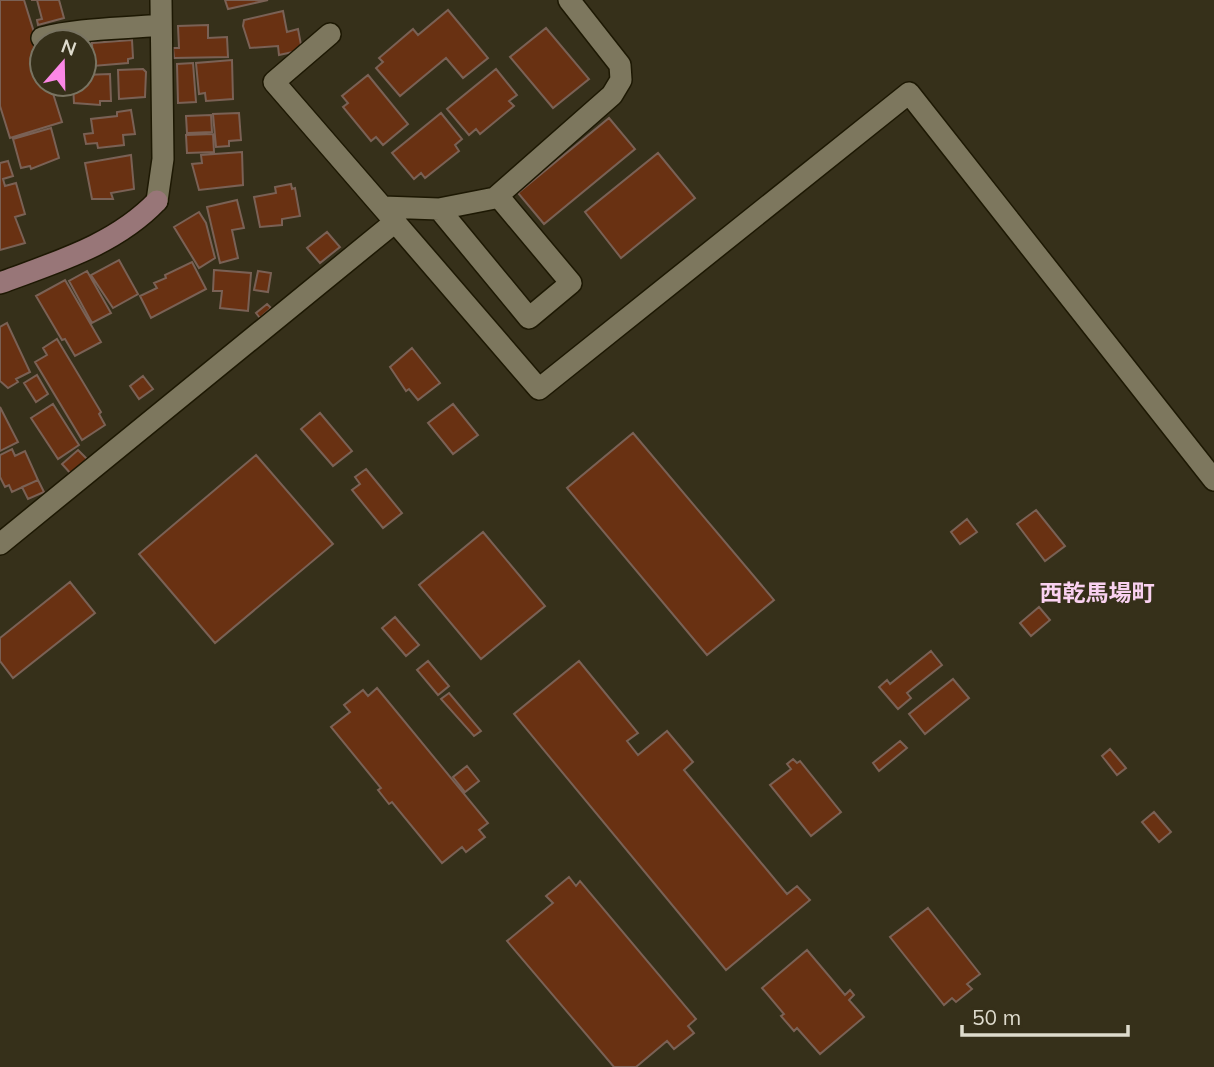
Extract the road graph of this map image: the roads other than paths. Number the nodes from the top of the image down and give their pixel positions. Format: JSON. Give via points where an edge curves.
{"nodes":[{"id":1,"x":161,"y":0,"type":"edge"},
{"id":2,"x":569,"y":0,"type":"edge"},
{"id":3,"x":161,"y":25,"type":"junction"},
{"id":4,"x":98,"y":31,"type":"edge"},
{"id":5,"x":330,"y":34,"type":"dead end"},
{"id":6,"x":498,"y":195,"type":"junction"},
{"id":7,"x":439,"y":209,"type":"junction"},
{"id":8,"x":389,"y":215,"type":"junction"},
{"id":9,"x":0,"y":283,"type":"edge"},
{"id":10,"x":1214,"y":480,"type":"edge"},
{"id":11,"x":2,"y":537,"type":"edge"}],
"edges":[{"from":1,"to":3,"type":"street"},
{"from":2,"to":6,"type":"street","via":[[620,65],[621,80],[612,95]]},
{"from":3,"to":4,"type":"street"},
{"from":3,"to":9,"type":"street","via":[[163,159],[157,201],[137,222],[90,248]]},
{"from":5,"to":8,"type":"street","via":[[274,82]]},
{"from":6,"to":7,"type":"street"},
{"from":6,"to":7,"type":"street","via":[[571,283],[529,318]]},
{"from":7,"to":8,"type":"street"},
{"from":8,"to":10,"type":"street","via":[[539,389],[909,93]]},
{"from":8,"to":11,"type":"street"}]}
